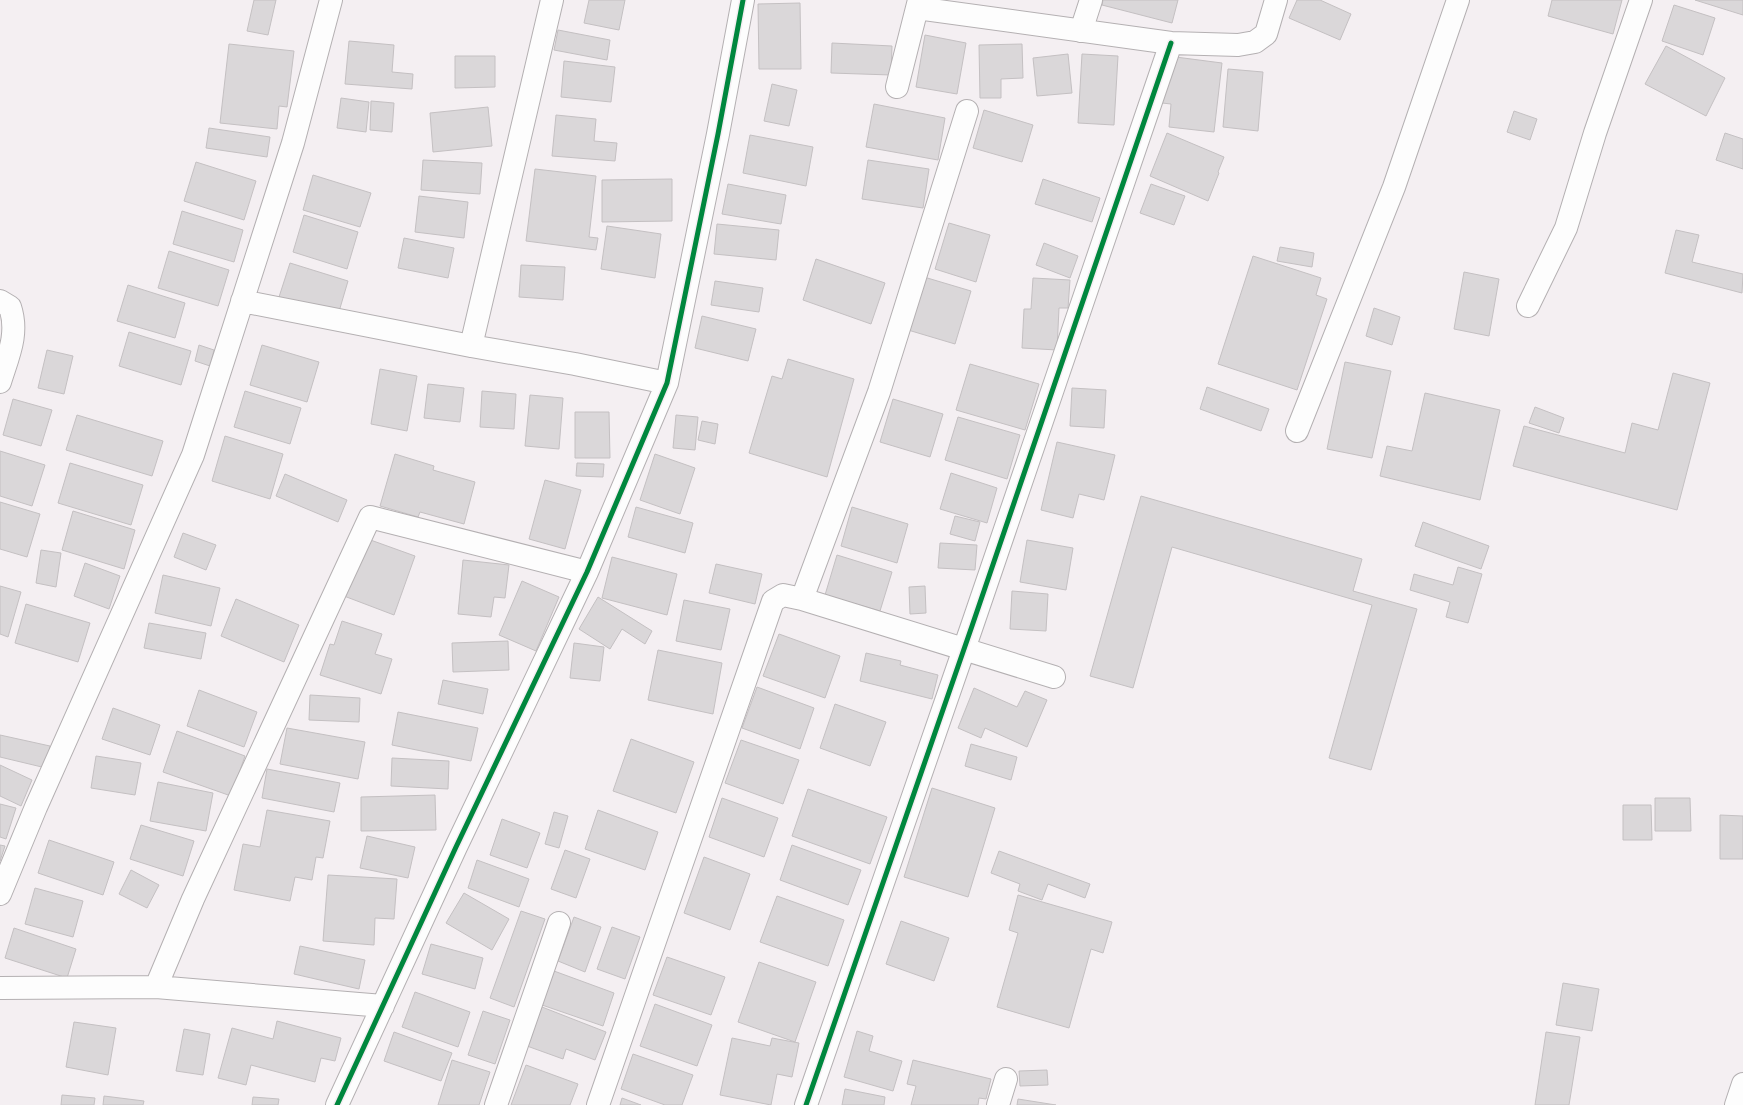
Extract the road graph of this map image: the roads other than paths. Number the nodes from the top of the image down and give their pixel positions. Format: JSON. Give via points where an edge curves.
{"nodes":[{"id":1,"x":331,"y":0,"type":"edge"},
{"id":2,"x":552,"y":0,"type":"edge"},
{"id":3,"x":743,"y":0,"type":"edge"},
{"id":4,"x":1091,"y":0,"type":"edge"},
{"id":5,"x":1276,"y":0,"type":"edge"},
{"id":6,"x":1458,"y":0,"type":"edge"},
{"id":7,"x":1641,"y":0,"type":"edge"},
{"id":8,"x":918,"y":4,"type":"edge"},
{"id":9,"x":1081,"y":31,"type":"junction"},
{"id":10,"x":1170,"y":43,"type":"junction"},
{"id":11,"x":897,"y":87,"type":"dead end"},
{"id":12,"x":967,"y":111,"type":"dead end"},
{"id":13,"x":0,"y":301,"type":"edge"},
{"id":14,"x":242,"y":301,"type":"junction"},
{"id":15,"x":1528,"y":306,"type":"dead end"},
{"id":16,"x":470,"y":346,"type":"junction"},
{"id":17,"x":0,"y":382,"type":"edge"},
{"id":18,"x":668,"y":383,"type":"junction"},
{"id":19,"x":1297,"y":431,"type":"dead end"},
{"id":20,"x":587,"y":572,"type":"junction"},
{"id":21,"x":802,"y":598,"type":"junction"},
{"id":22,"x":964,"y":649,"type":"junction"},
{"id":23,"x":1054,"y":677,"type":"dead end"},
{"id":24,"x":0,"y":894,"type":"edge"},
{"id":25,"x":559,"y":923,"type":"dead end"},
{"id":26,"x":156,"y":987,"type":"junction"},
{"id":27,"x":0,"y":988,"type":"edge"},
{"id":28,"x":383,"y":1006,"type":"junction"},
{"id":29,"x":1006,"y":1079,"type":"dead end"},
{"id":30,"x":1743,"y":1084,"type":"edge"},
{"id":31,"x":337,"y":1105,"type":"edge"},
{"id":32,"x":496,"y":1105,"type":"edge"},
{"id":33,"x":598,"y":1105,"type":"edge"},
{"id":34,"x":806,"y":1105,"type":"edge"},
{"id":35,"x":998,"y":1105,"type":"edge"},
{"id":36,"x":1736,"y":1105,"type":"edge"}],
"edges":[{"from":1,"to":14,"type":"street","via":[[293,142]]},
{"from":2,"to":16,"type":"street"},
{"from":3,"to":18,"type":"street"},
{"from":4,"to":9,"type":"street"},
{"from":5,"to":10,"type":"street","via":[[1266,34],[1255,42],[1238,45]]},
{"from":6,"to":19,"type":"street","via":[[1394,187]]},
{"from":7,"to":15,"type":"street","via":[[1595,133],[1566,228]]},
{"from":8,"to":9,"type":"street"},
{"from":8,"to":11,"type":"street"},
{"from":9,"to":10,"type":"street"},
{"from":10,"to":22,"type":"street"},
{"from":12,"to":21,"type":"street","via":[[879,392]]},
{"from":13,"to":17,"type":"street","via":[[10,307],[15,325]]},
{"from":14,"to":16,"type":"street"},
{"from":14,"to":24,"type":"street","via":[[193,455],[36,807]]},
{"from":16,"to":18,"type":"street"},
{"from":18,"to":20,"type":"street"},
{"from":20,"to":26,"type":"street","via":[[370,517],[193,899]]},
{"from":20,"to":28,"type":"street"},
{"from":21,"to":22,"type":"street"},
{"from":21,"to":33,"type":"street","via":[[783,595],[773,601]]},
{"from":22,"to":23,"type":"street"},
{"from":22,"to":34,"type":"street"},
{"from":25,"to":32,"type":"street"},
{"from":26,"to":27,"type":"street"},
{"from":26,"to":28,"type":"street"},
{"from":28,"to":31,"type":"street"},
{"from":29,"to":35,"type":"street"},
{"from":30,"to":36,"type":"street"}]}
